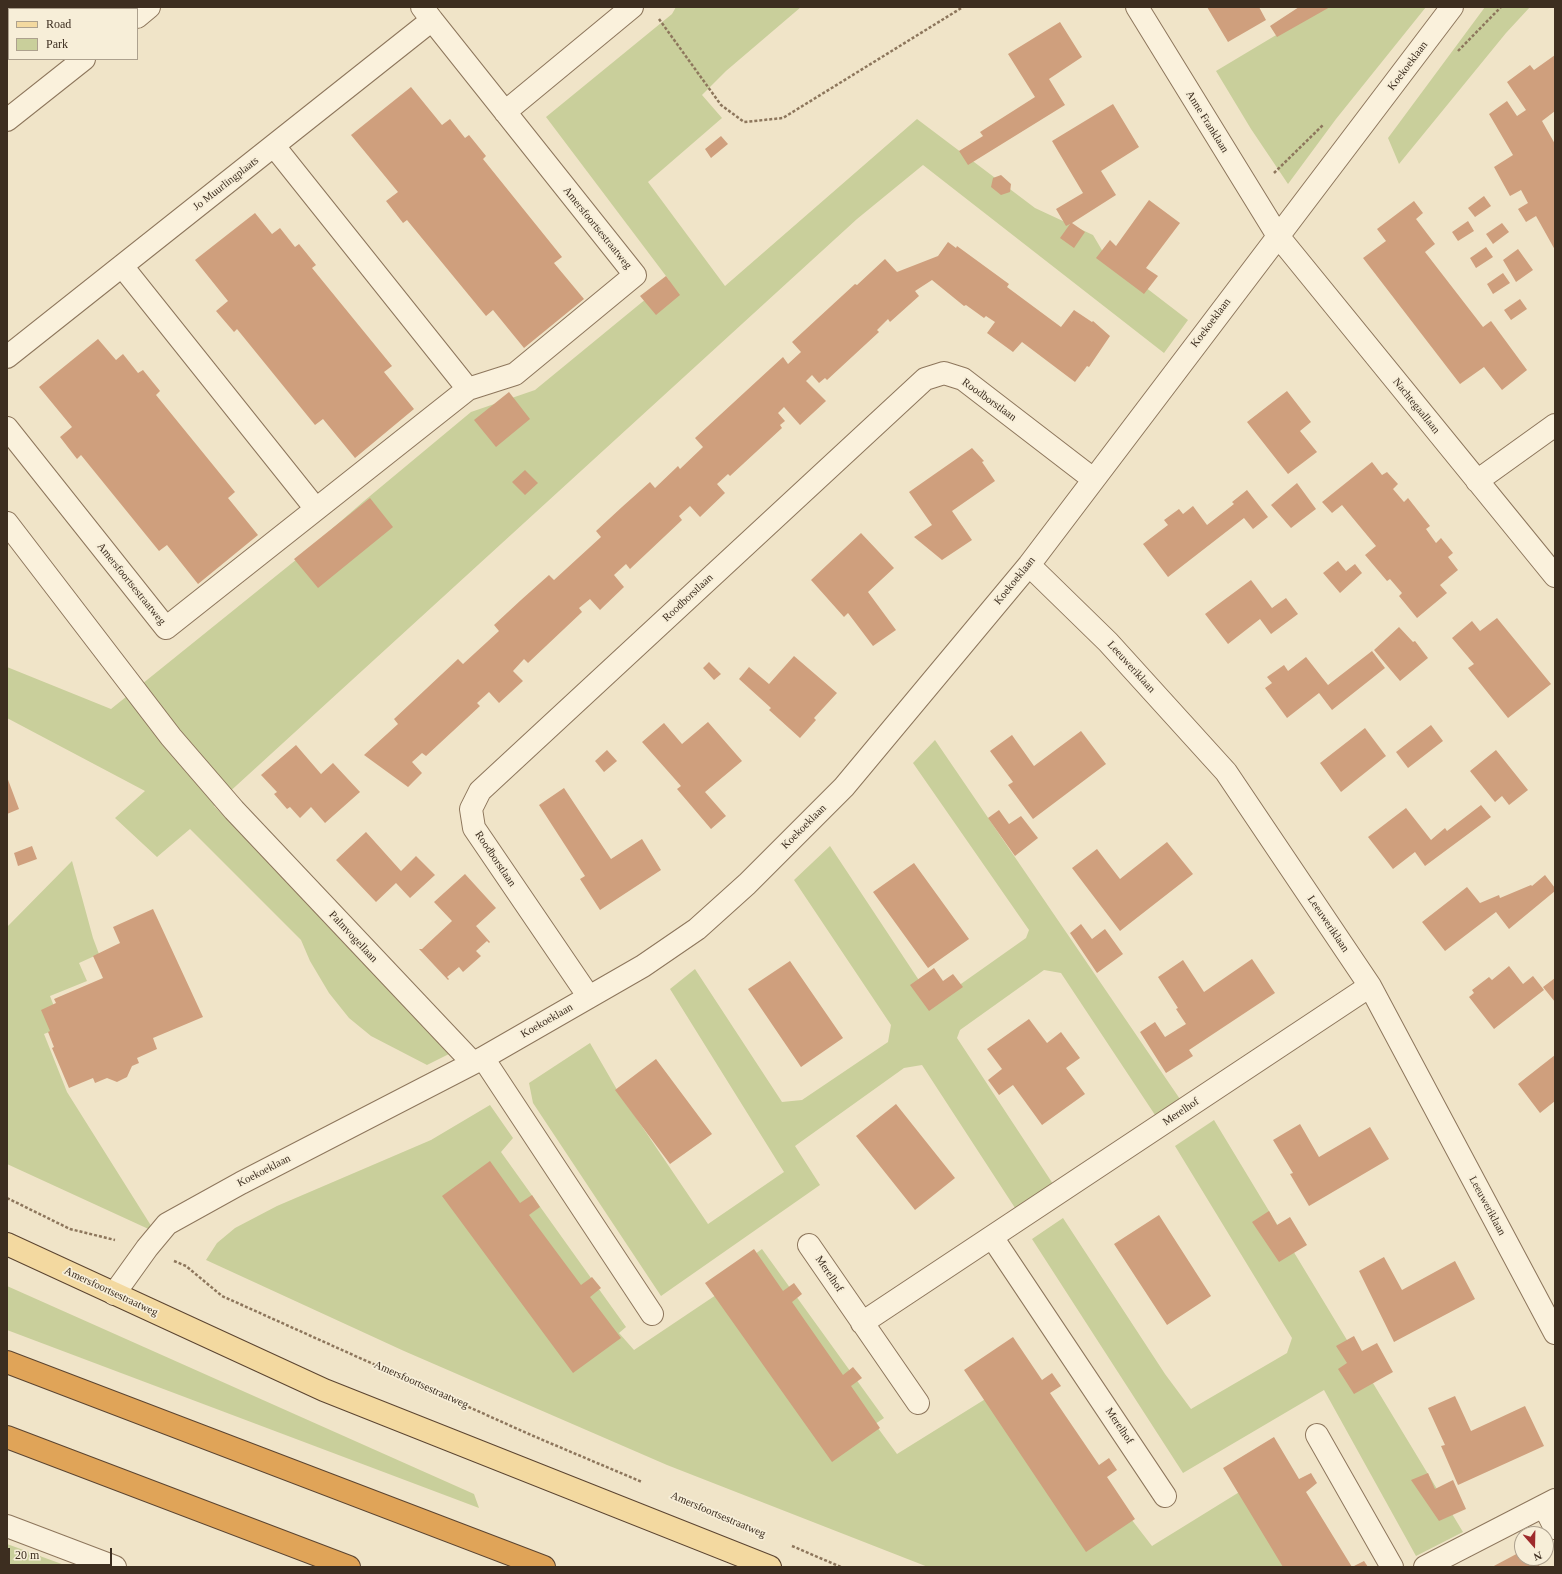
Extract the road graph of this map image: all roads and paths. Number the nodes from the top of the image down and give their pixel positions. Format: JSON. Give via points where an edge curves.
{"nodes":[{"id":1,"x":149,"y":7,"type":"edge"},
{"id":2,"x":632,"y":7,"type":"edge"},
{"id":3,"x":963,"y":7,"type":"edge"},
{"id":4,"x":1137,"y":7,"type":"edge"},
{"id":5,"x":1452,"y":7,"type":"edge"},
{"id":6,"x":655,"y":13,"type":"dead end"},
{"id":7,"x":427,"y":14,"type":"edge"},
{"id":8,"x":138,"y":16,"type":"edge"},
{"id":9,"x":83,"y":60,"type":"edge"},
{"id":10,"x":505,"y":112,"type":"junction"},
{"id":11,"x":7,"y":120,"type":"edge"},
{"id":12,"x":274,"y":146,"type":"junction"},
{"id":13,"x":1278,"y":236,"type":"junction"},
{"id":14,"x":122,"y":266,"type":"junction"},
{"id":15,"x":7,"y":357,"type":"edge"},
{"id":16,"x":468,"y":389,"type":"junction"},
{"id":17,"x":1555,"y":425,"type":"edge"},
{"id":18,"x":7,"y":428,"type":"edge"},
{"id":19,"x":1093,"y":479,"type":"junction"},
{"id":20,"x":1477,"y":481,"type":"junction"},
{"id":21,"x":316,"y":509,"type":"junction"},
{"id":22,"x":7,"y":523,"type":"edge"},
{"id":23,"x":1029,"y":565,"type":"junction"},
{"id":24,"x":1555,"y":576,"type":"edge"},
{"id":25,"x":1370,"y":986,"type":"junction"},
{"id":26,"x":589,"y":997,"type":"junction"},
{"id":27,"x":478,"y":1060,"type":"junction"},
{"id":28,"x":7,"y":1198,"type":"edge"},
{"id":29,"x":992,"y":1237,"type":"junction"},
{"id":30,"x":7,"y":1244,"type":"edge"},
{"id":31,"x":809,"y":1245,"type":"dead end"},
{"id":32,"x":147,"y":1248,"type":"junction"},
{"id":33,"x":114,"y":1294,"type":"junction"},
{"id":34,"x":652,"y":1314,"type":"dead end"},
{"id":35,"x":862,"y":1323,"type":"junction"},
{"id":36,"x":1555,"y":1333,"type":"edge"},
{"id":37,"x":7,"y":1362,"type":"edge"},
{"id":38,"x":918,"y":1403,"type":"dead end"},
{"id":39,"x":1317,"y":1435,"type":"dead end"},
{"id":40,"x":7,"y":1437,"type":"edge"},
{"id":41,"x":646,"y":1484,"type":"dead end"},
{"id":42,"x":1165,"y":1496,"type":"dead end"},
{"id":43,"x":1550,"y":1503,"type":"edge"},
{"id":44,"x":7,"y":1526,"type":"edge"},
{"id":45,"x":1555,"y":1528,"type":"edge"},
{"id":46,"x":791,"y":1545,"type":"dead end"},
{"id":47,"x":115,"y":1567,"type":"edge"},
{"id":48,"x":349,"y":1567,"type":"edge"},
{"id":49,"x":544,"y":1567,"type":"edge"},
{"id":50,"x":770,"y":1567,"type":"edge"},
{"id":51,"x":841,"y":1567,"type":"edge"},
{"id":52,"x":1392,"y":1567,"type":"edge"},
{"id":53,"x":1425,"y":1567,"type":"edge"}],
"edges":[{"from":1,"to":8,"type":"street"},
{"from":2,"to":10,"type":"street"},
{"from":3,"to":6,"type":"path","via":[[784,118],[744,122],[721,105]]},
{"from":4,"to":13,"type":"street","name":"Anne Franklaan"},
{"from":5,"to":13,"type":"street","name":"Koekoeklaan"},
{"from":7,"to":10,"type":"street","name":"Amersfoortsestraatweg"},
{"from":7,"to":12,"type":"street","name":"Jo Muurlingplaats"},
{"from":9,"to":11,"type":"street"},
{"from":10,"to":16,"type":"street","name":"Amersfoortsestraatweg","via":[[635,275],[515,374]]},
{"from":12,"to":14,"type":"street","name":"Jo Muurlingplaats"},
{"from":12,"to":16,"type":"street"},
{"from":13,"to":19,"type":"street","name":"Koekoeklaan"},
{"from":13,"to":20,"type":"street","name":"Nachtegaallaan"},
{"from":14,"to":15,"type":"street","name":"Jo Muurlingplaats"},
{"from":14,"to":21,"type":"street"},
{"from":16,"to":21,"type":"street","name":"Amersfoortsestraatweg"},
{"from":17,"to":20,"type":"street"},
{"from":18,"to":21,"type":"street","name":"Amersfoortsestraatweg","via":[[166,628]]},
{"from":19,"to":23,"type":"street","name":"Koekoeklaan"},
{"from":19,"to":26,"type":"street","name":"Roodborstlaan","via":[[964,379],[944,373],[925,379],[480,791],[471,810],[474,828]]},
{"from":20,"to":24,"type":"street","name":"Nachtegaallaan"},
{"from":22,"to":27,"type":"street","name":"Palmvogellaan","via":[[172,737],[234,810]]},
{"from":23,"to":25,"type":"street","name":"Leeuweriklaan","via":[[1108,642],[1226,772]]},
{"from":23,"to":26,"type":"street","name":"Koekoeklaan","via":[[844,787],[747,884],[697,929],[643,966]]},
{"from":25,"to":29,"type":"street","name":"Merelhof"},
{"from":25,"to":36,"type":"street","name":"Leeuweriklaan"},
{"from":26,"to":27,"type":"street","name":"Koekoeklaan"},
{"from":27,"to":32,"type":"street","name":"Koekoeklaan","via":[[167,1224]]},
{"from":27,"to":34,"type":"street"},
{"from":28,"to":32,"type":"path","name":"Amersfoortsestraatweg","via":[[70,1229]]},
{"from":29,"to":35,"type":"street","name":"Merelhof"},
{"from":29,"to":42,"type":"street","name":"Merelhof"},
{"from":30,"to":33,"type":"main road","name":"Amersfoortsestraatweg"},
{"from":31,"to":35,"type":"street","name":"Merelhof"},
{"from":32,"to":33,"type":"street","name":"Koekoeklaan"},
{"from":32,"to":41,"type":"path","name":"Amersfoortsestraatweg","via":[[186,1266],[222,1296]]},
{"from":33,"to":50,"type":"main road","name":"Amersfoortsestraatweg","via":[[324,1390]]},
{"from":35,"to":38,"type":"street","name":"Merelhof"},
{"from":37,"to":49,"type":"highway"},
{"from":39,"to":52,"type":"street"},
{"from":40,"to":48,"type":"highway"},
{"from":43,"to":45,"type":"street"},
{"from":43,"to":53,"type":"street"},
{"from":44,"to":47,"type":"street"},
{"from":46,"to":51,"type":"path"}]}
